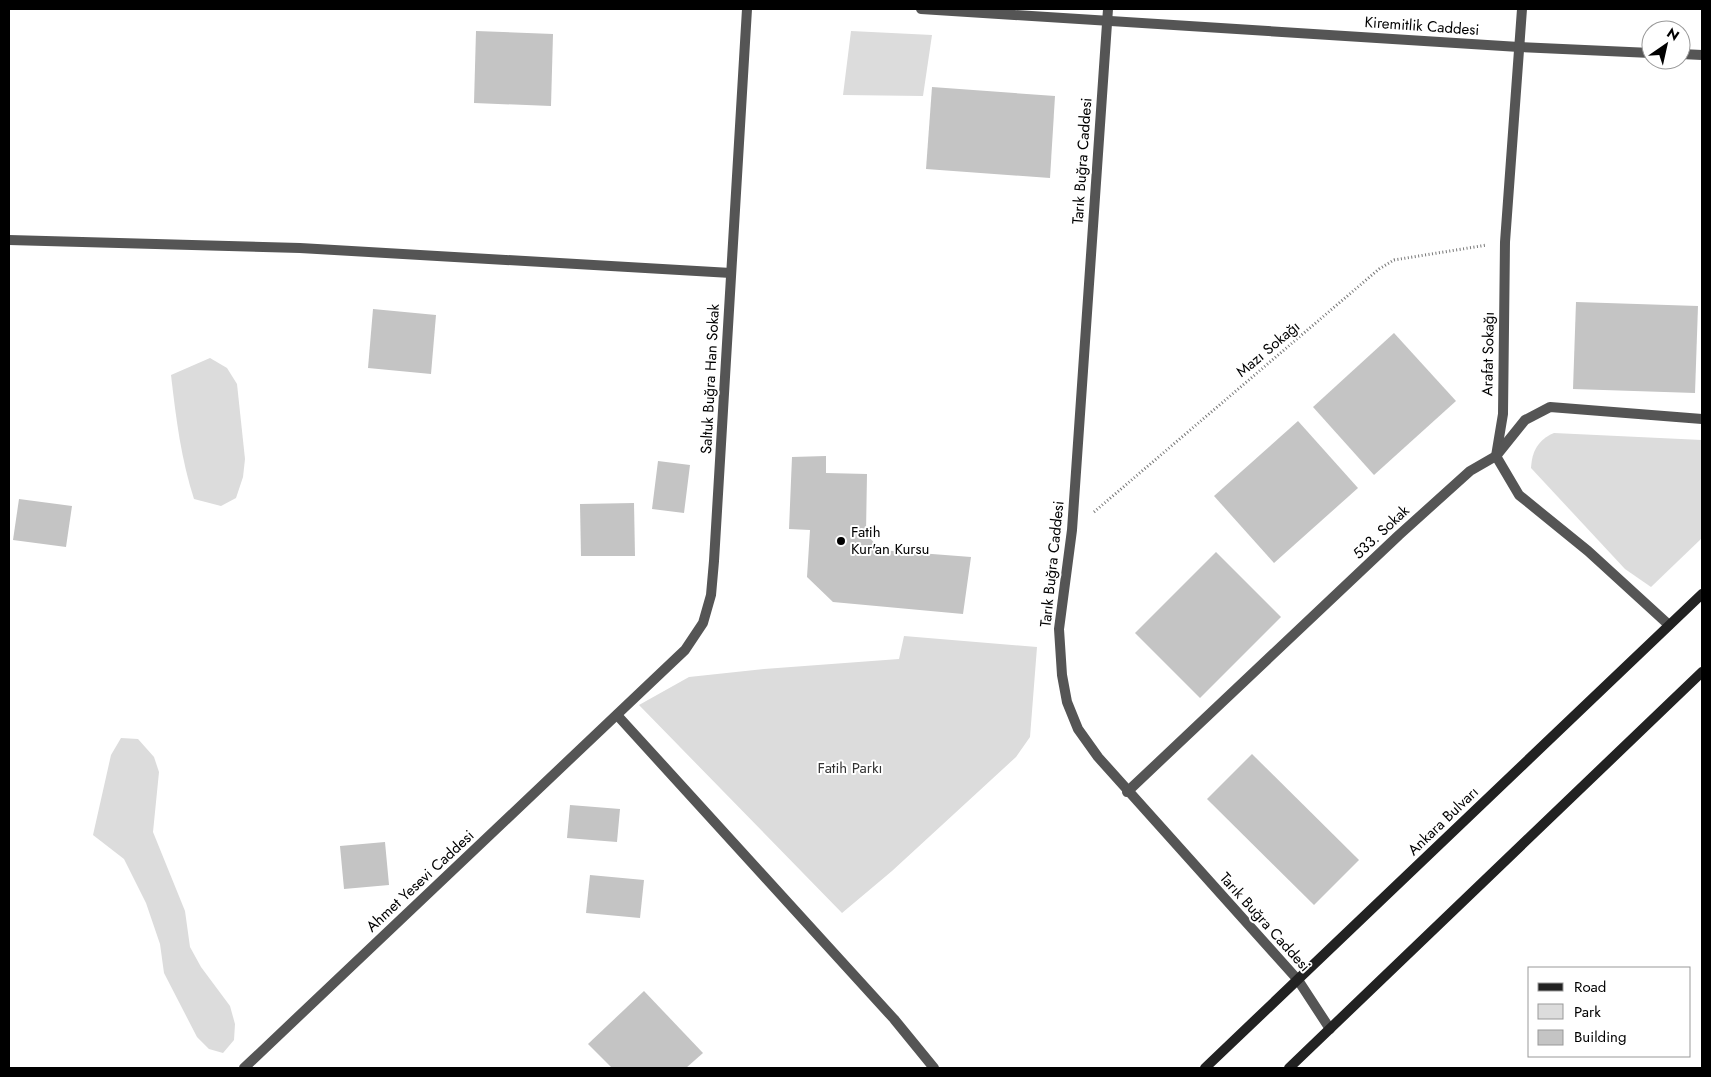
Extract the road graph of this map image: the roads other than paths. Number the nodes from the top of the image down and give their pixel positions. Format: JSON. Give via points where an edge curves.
{"nodes":[{"id":1,"x":748,"y":9,"type":"edge"},
{"id":2,"x":921,"y":9,"type":"edge"},
{"id":3,"x":1108,"y":9,"type":"edge"},
{"id":4,"x":1522,"y":9,"type":"edge"},
{"id":5,"x":1107,"y":21,"type":"junction"},
{"id":6,"x":1519,"y":47,"type":"junction"},
{"id":7,"x":1641,"y":53,"type":"edge"},
{"id":8,"x":9,"y":240,"type":"edge"},
{"id":9,"x":731,"y":273,"type":"junction"},
{"id":10,"x":1702,"y":419,"type":"edge"},
{"id":11,"x":1496,"y":456,"type":"junction"},
{"id":12,"x":1702,"y":594,"type":"edge"},
{"id":13,"x":1669,"y":625,"type":"junction"},
{"id":14,"x":1702,"y":672,"type":"edge"},
{"id":15,"x":617,"y":715,"type":"junction"},
{"id":16,"x":1127,"y":792,"type":"junction"},
{"id":17,"x":1298,"y":980,"type":"junction"},
{"id":18,"x":1330,"y":1030,"type":"junction"},
{"id":19,"x":244,"y":1068,"type":"edge"},
{"id":20,"x":934,"y":1068,"type":"edge"},
{"id":21,"x":1205,"y":1068,"type":"edge"},
{"id":22,"x":1288,"y":1068,"type":"edge"}],
"edges":[{"from":1,"to":9,"type":"street","name":"Saltuk Buğra Han Sokak"},
{"from":2,"to":5,"type":"street","name":"Kiremitlik Caddesi"},
{"from":3,"to":5,"type":"street","name":"Tarık Buğra Caddesi"},
{"from":4,"to":6,"type":"street","name":"Arafat Sokağı"},
{"from":5,"to":6,"type":"street","name":"Kiremitlik Caddesi"},
{"from":5,"to":16,"type":"street","name":"Tarık Buğra Caddesi","via":[[1072,530],[1059,629],[1067,702],[1078,729]]},
{"from":6,"to":7,"type":"street","name":"Kiremitlik Caddesi"},
{"from":6,"to":11,"type":"street","name":"Arafat Sokağı","via":[[1505,242],[1503,414]]},
{"from":8,"to":9,"type":"street","via":[[300,248]]},
{"from":9,"to":15,"type":"street","name":"Saltuk Buğra Han Sokak","via":[[711,595],[703,623],[685,650]]},
{"from":10,"to":11,"type":"street","name":"533. Sokak","via":[[1550,407],[1525,420]]},
{"from":11,"to":13,"type":"street","via":[[1519,495],[1588,551]]},
{"from":11,"to":16,"type":"street","name":"533. Sokak","via":[[1470,471],[1399,535]]},
{"from":12,"to":13,"type":"main road","name":"Ankara Bulvarı"},
{"from":13,"to":17,"type":"main road","name":"Ankara Bulvarı"},
{"from":14,"to":18,"type":"main road"},
{"from":15,"to":19,"type":"street","name":"Ahmet Yesevi Caddesi"},
{"from":15,"to":20,"type":"street","via":[[881,1005]]},
{"from":16,"to":17,"type":"street","name":"Tarık Buğra Caddesi"},
{"from":17,"to":18,"type":"street","name":"Tarık Buğra Caddesi"},
{"from":17,"to":21,"type":"main road","name":"Ankara Bulvarı"},
{"from":18,"to":22,"type":"main road"}]}
